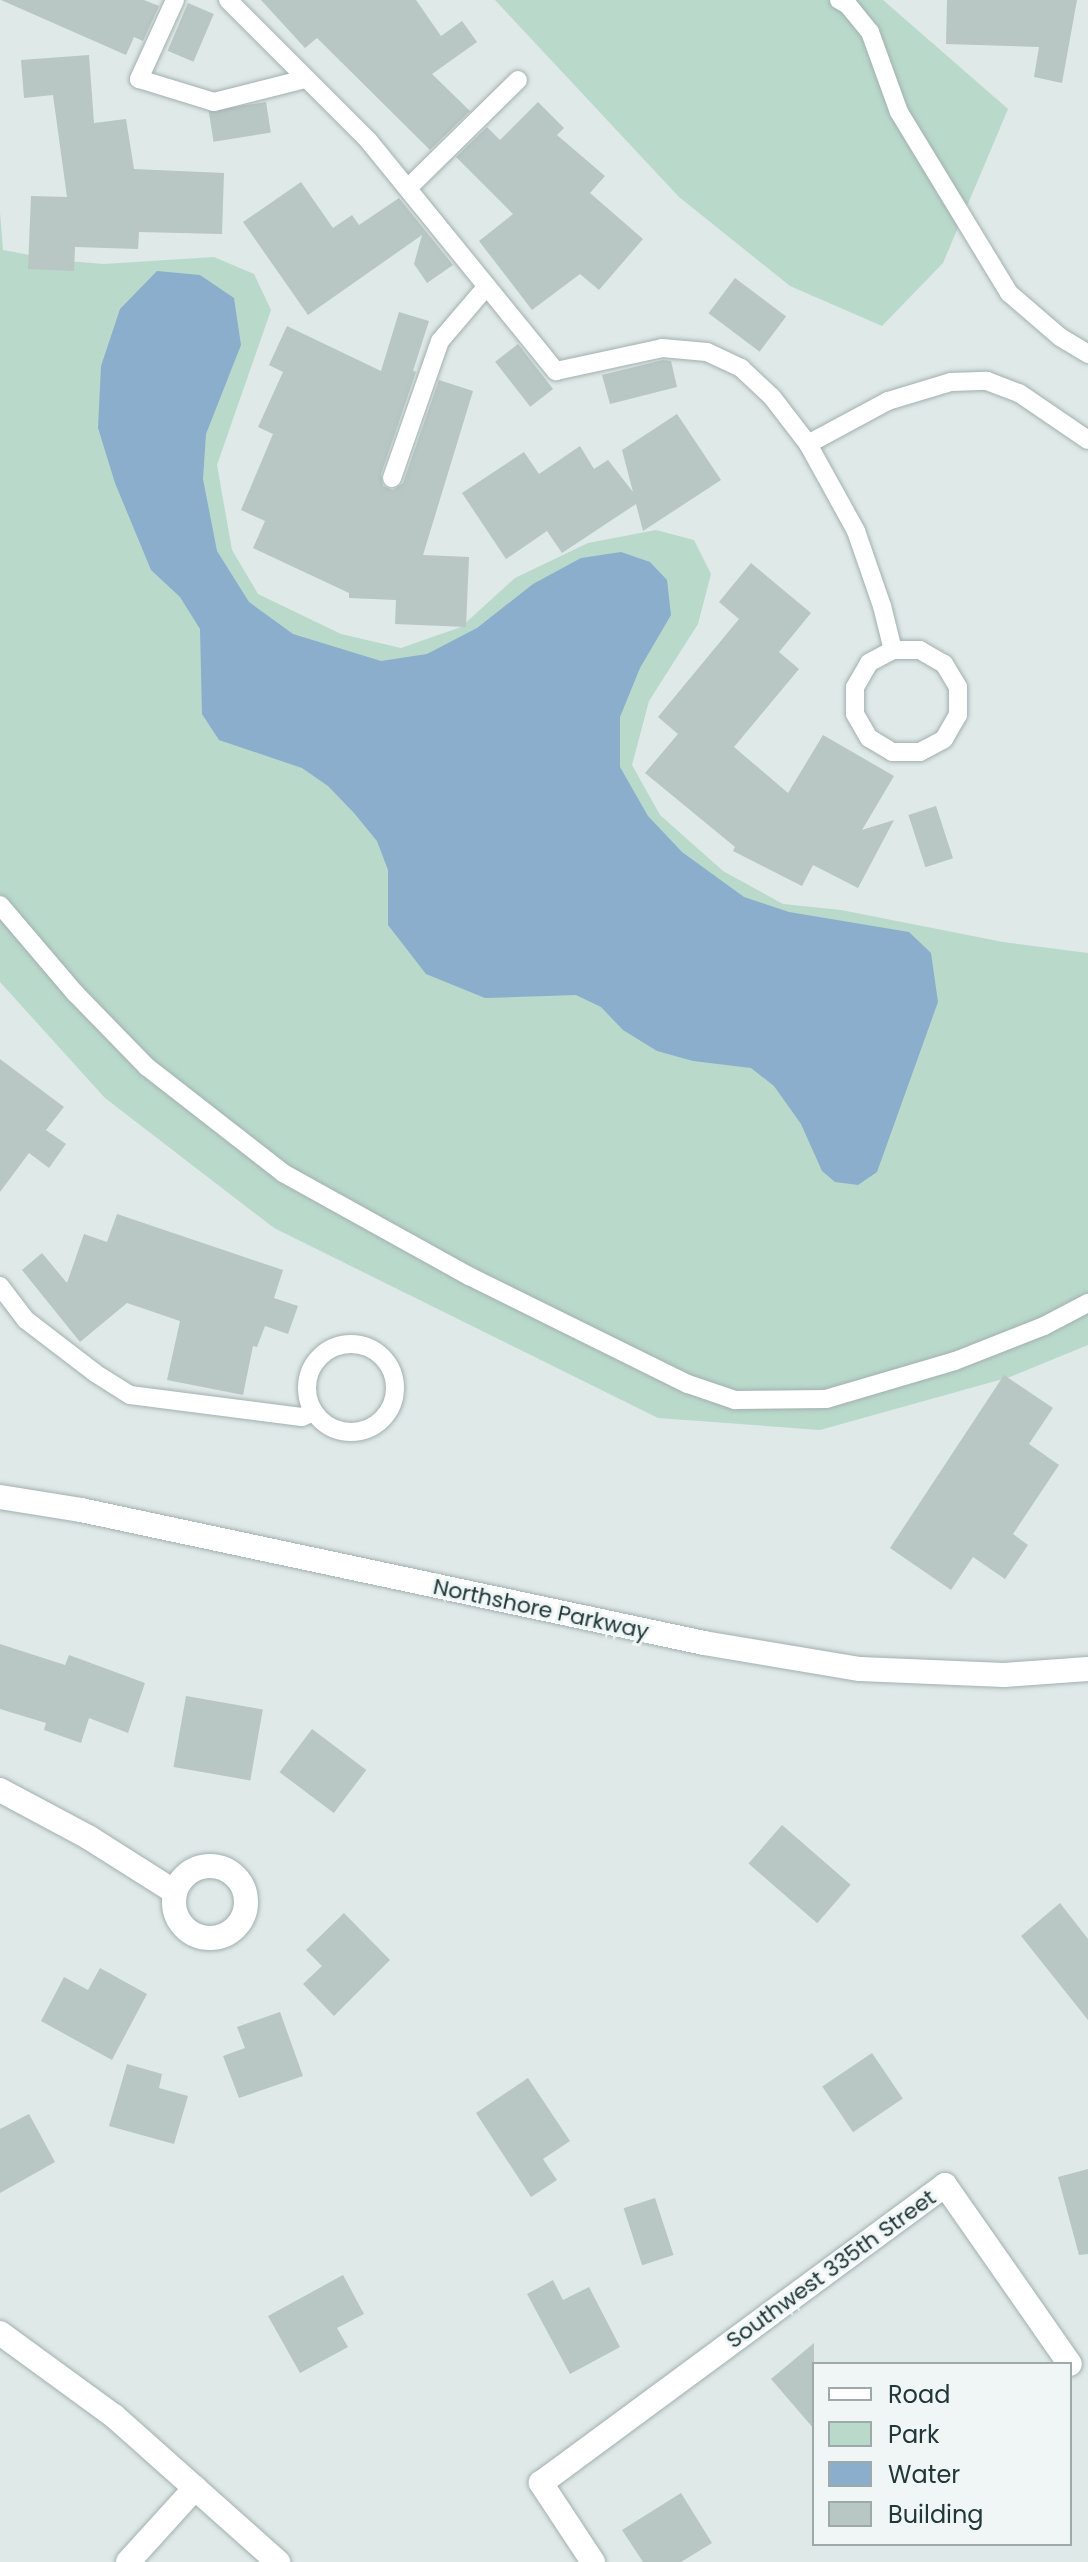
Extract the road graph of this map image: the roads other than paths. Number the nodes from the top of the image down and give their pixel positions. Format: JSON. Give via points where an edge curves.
{"nodes":[{"id":1,"x":175,"y":0,"type":"edge"},
{"id":2,"x":228,"y":0,"type":"edge"},
{"id":3,"x":839,"y":0,"type":"edge"},
{"id":4,"x":305,"y":79,"type":"junction"},
{"id":5,"x":518,"y":80,"type":"dead end"},
{"id":6,"x":408,"y":188,"type":"junction"},
{"id":7,"x":487,"y":286,"type":"junction"},
{"id":8,"x":1088,"y":354,"type":"edge"},
{"id":9,"x":1088,"y":440,"type":"edge"},
{"id":10,"x":808,"y":444,"type":"junction"},
{"id":11,"x":392,"y":478,"type":"dead end"},
{"id":12,"x":893,"y":650,"type":"junction"},
{"id":13,"x":0,"y":905,"type":"edge"},
{"id":14,"x":0,"y":1286,"type":"edge"},
{"id":15,"x":1088,"y":1303,"type":"edge"},
{"id":16,"x":313,"y":1412,"type":"junction"},
{"id":17,"x":0,"y":1497,"type":"edge"},
{"id":18,"x":1088,"y":1669,"type":"edge"},
{"id":19,"x":0,"y":1790,"type":"edge"},
{"id":20,"x":175,"y":1892,"type":"dead end"},
{"id":21,"x":0,"y":2333,"type":"edge"},
{"id":22,"x":1069,"y":2362,"type":"edge"},
{"id":23,"x":195,"y":2488,"type":"junction"},
{"id":24,"x":128,"y":2562,"type":"edge"},
{"id":25,"x":278,"y":2562,"type":"edge"},
{"id":26,"x":593,"y":2562,"type":"edge"}],
"edges":[{"from":1,"to":4,"type":"lane","via":[[139,79],[214,102]]},
{"from":2,"to":4,"type":"lane"},
{"from":3,"to":8,"type":"lane","via":[[870,32],[899,112],[1009,293]]},
{"from":4,"to":6,"type":"lane"},
{"from":5,"to":6,"type":"lane"},
{"from":6,"to":7,"type":"lane"},
{"from":7,"to":10,"type":"lane","via":[[556,371],[662,348],[707,352],[741,368],[772,397]]},
{"from":7,"to":11,"type":"lane","via":[[440,341]]},
{"from":9,"to":10,"type":"lane","via":[[1019,393],[987,381],[951,382],[888,401]]},
{"from":10,"to":12,"type":"lane","via":[[856,531]]},
{"from":12,"to":12,"type":"lane","via":[[869,663],[855,687],[855,714],[869,738],[892,752],[920,752],[944,739],[958,715],[958,687],[944,664],[920,650]]},
{"from":13,"to":15,"type":"lane","via":[[147,1067],[271,1165],[469,1276],[688,1384],[735,1400],[826,1399],[955,1361]]},
{"from":14,"to":16,"type":"lane","via":[[26,1320],[130,1395],[302,1417]]},
{"from":16,"to":16,"type":"lane","via":[[338,1431],[369,1429],[391,1408],[396,1393],[389,1363],[364,1345],[334,1346],[320,1355],[306,1382]]},
{"from":17,"to":18,"type":"street","name":"Northshore Parkway","via":[[704,1643],[860,1669],[1004,1675]]},
{"from":19,"to":20,"type":"street"},
{"from":21,"to":23,"type":"street","via":[[114,2416]]},
{"from":22,"to":26,"type":"street","name":"Southwest 335th Street","via":[[945,2185],[541,2483]]},
{"from":23,"to":24,"type":"street"},
{"from":23,"to":25,"type":"street"}]}
